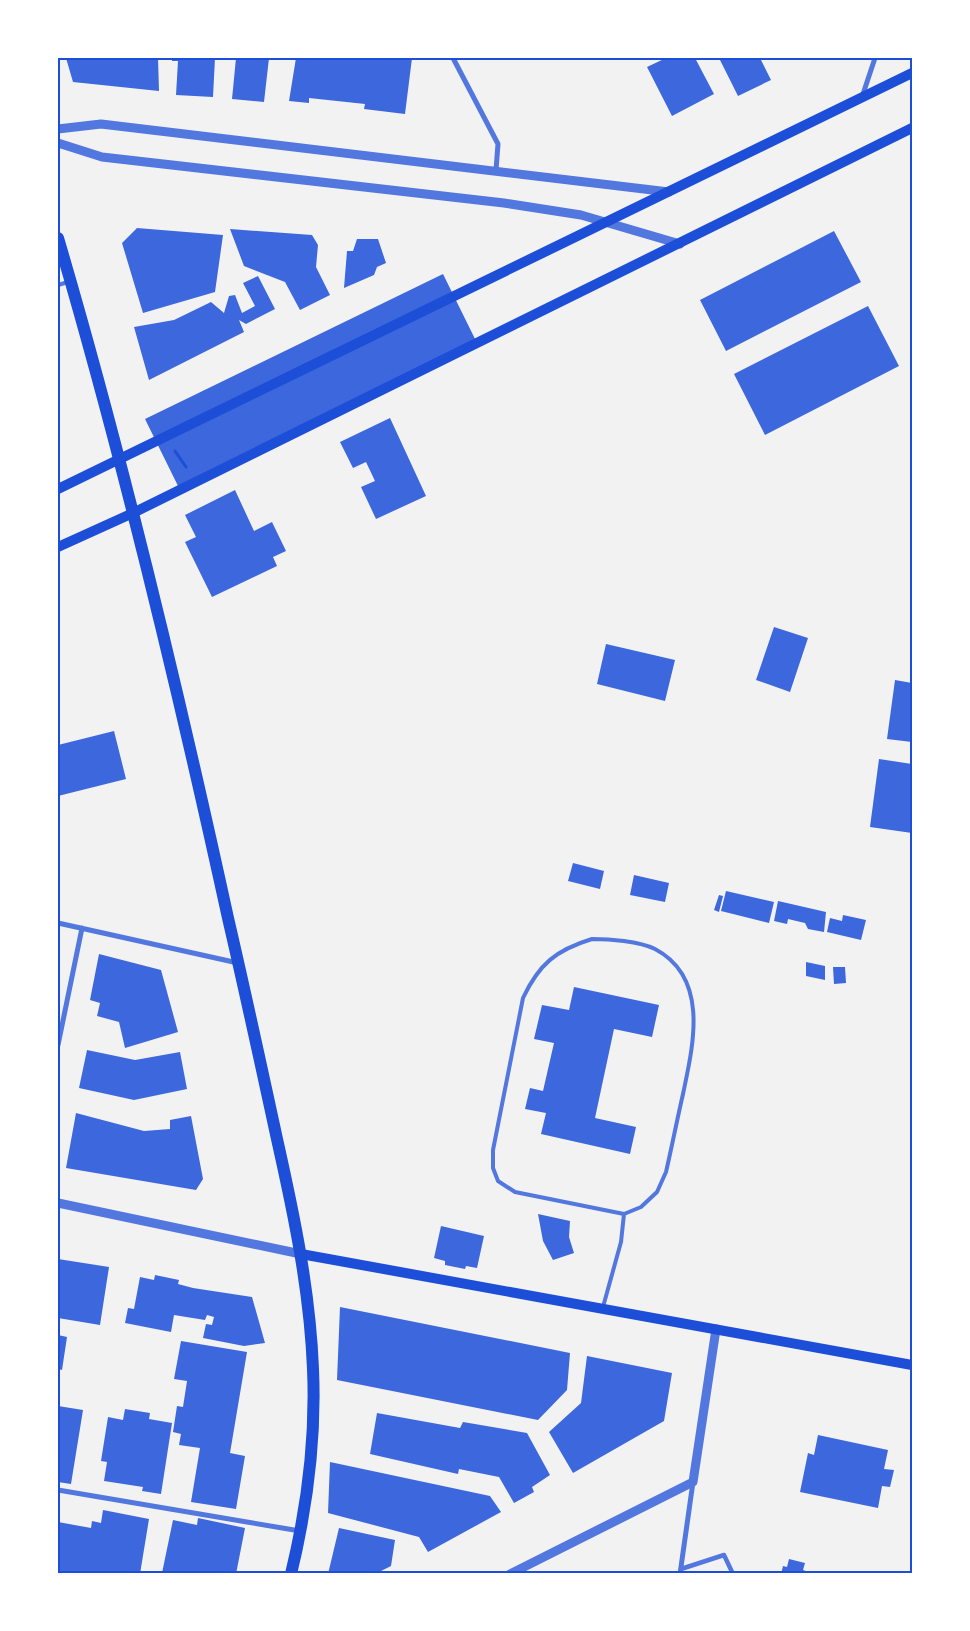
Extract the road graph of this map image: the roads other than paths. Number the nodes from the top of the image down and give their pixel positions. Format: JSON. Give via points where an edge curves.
{"nodes":[{"id":1,"x":454,"y":58,"type":"edge"},
{"id":2,"x":875,"y":58,"type":"edge"},
{"id":3,"x":912,"y":73,"type":"edge"},
{"id":4,"x":862,"y":98,"type":"junction"},
{"id":5,"x":912,"y":128,"type":"edge"},
{"id":6,"x":58,"y":129,"type":"edge"},
{"id":7,"x":58,"y":143,"type":"edge"},
{"id":8,"x":496,"y":170,"type":"junction"},
{"id":9,"x":668,"y":192,"type":"junction"},
{"id":10,"x":607,"y":222,"type":"junction"},
{"id":11,"x":58,"y":238,"type":"edge"},
{"id":12,"x":680,"y":244,"type":"junction"},
{"id":13,"x":70,"y":281,"type":"junction"},
{"id":14,"x":58,"y":285,"type":"edge"},
{"id":15,"x":120,"y":460,"type":"junction"},
{"id":16,"x":58,"y":489,"type":"edge"},
{"id":17,"x":133,"y":513,"type":"junction"},
{"id":18,"x":58,"y":547,"type":"edge"},
{"id":19,"x":58,"y":923,"type":"edge"},
{"id":20,"x":82,"y":928,"type":"junction"},
{"id":21,"x":238,"y":963,"type":"junction"},
{"id":22,"x":58,"y":1045,"type":"edge"},
{"id":23,"x":58,"y":1203,"type":"edge"},
{"id":24,"x":624,"y":1214,"type":"junction"},
{"id":25,"x":302,"y":1254,"type":"junction"},
{"id":26,"x":602,"y":1309,"type":"junction"},
{"id":27,"x":716,"y":1329,"type":"junction"},
{"id":28,"x":912,"y":1365,"type":"edge"},
{"id":29,"x":693,"y":1482,"type":"junction"},
{"id":30,"x":58,"y":1490,"type":"edge"},
{"id":31,"x":300,"y":1531,"type":"junction"},
{"id":32,"x":681,"y":1571,"type":"edge"},
{"id":33,"x":290,"y":1574,"type":"edge"},
{"id":34,"x":510,"y":1574,"type":"edge"},
{"id":35,"x":733,"y":1574,"type":"edge"}],
"edges":[{"from":1,"to":8,"type":"street","via":[[498,144]]},
{"from":2,"to":4,"type":"street"},
{"from":3,"to":4,"type":"main road"},
{"from":4,"to":9,"type":"main road"},
{"from":5,"to":12,"type":"main road"},
{"from":6,"to":8,"type":"street","via":[[101,124]]},
{"from":7,"to":10,"type":"street","via":[[102,158],[504,203]]},
{"from":8,"to":9,"type":"street"},
{"from":9,"to":10,"type":"main road"},
{"from":10,"to":12,"type":"street"},
{"from":10,"to":15,"type":"main road"},
{"from":11,"to":13,"type":"main road"},
{"from":12,"to":17,"type":"main road"},
{"from":13,"to":14,"type":"lane"},
{"from":13,"to":15,"type":"main road"},
{"from":15,"to":16,"type":"main road"},
{"from":15,"to":17,"type":"main road"},
{"from":17,"to":18,"type":"main road"},
{"from":17,"to":21,"type":"main road"},
{"from":19,"to":20,"type":"street"},
{"from":20,"to":21,"type":"street"},
{"from":20,"to":22,"type":"street"},
{"from":21,"to":25,"type":"main road"},
{"from":23,"to":25,"type":"street"},
{"from":24,"to":24,"type":"lane","via":[[641,1208],[656,1192],[666,1172],[694,1042],[694,1017],[690,993],[672,961],[654,949],[611,939],[592,939],[568,946],[548,962],[534,975],[523,998],[492,1150],[493,1168],[498,1181],[515,1192]]},
{"from":24,"to":26,"type":"lane"},
{"from":25,"to":26,"type":"main road"},
{"from":25,"to":31,"type":"main road","via":[[314,1373],[309,1464]]},
{"from":26,"to":27,"type":"main road"},
{"from":27,"to":28,"type":"main road"},
{"from":27,"to":29,"type":"street"},
{"from":29,"to":32,"type":"street"},
{"from":29,"to":34,"type":"street"},
{"from":30,"to":31,"type":"street"},
{"from":31,"to":33,"type":"main road"},
{"from":32,"to":35,"type":"street","via":[[724,1555]]}]}
